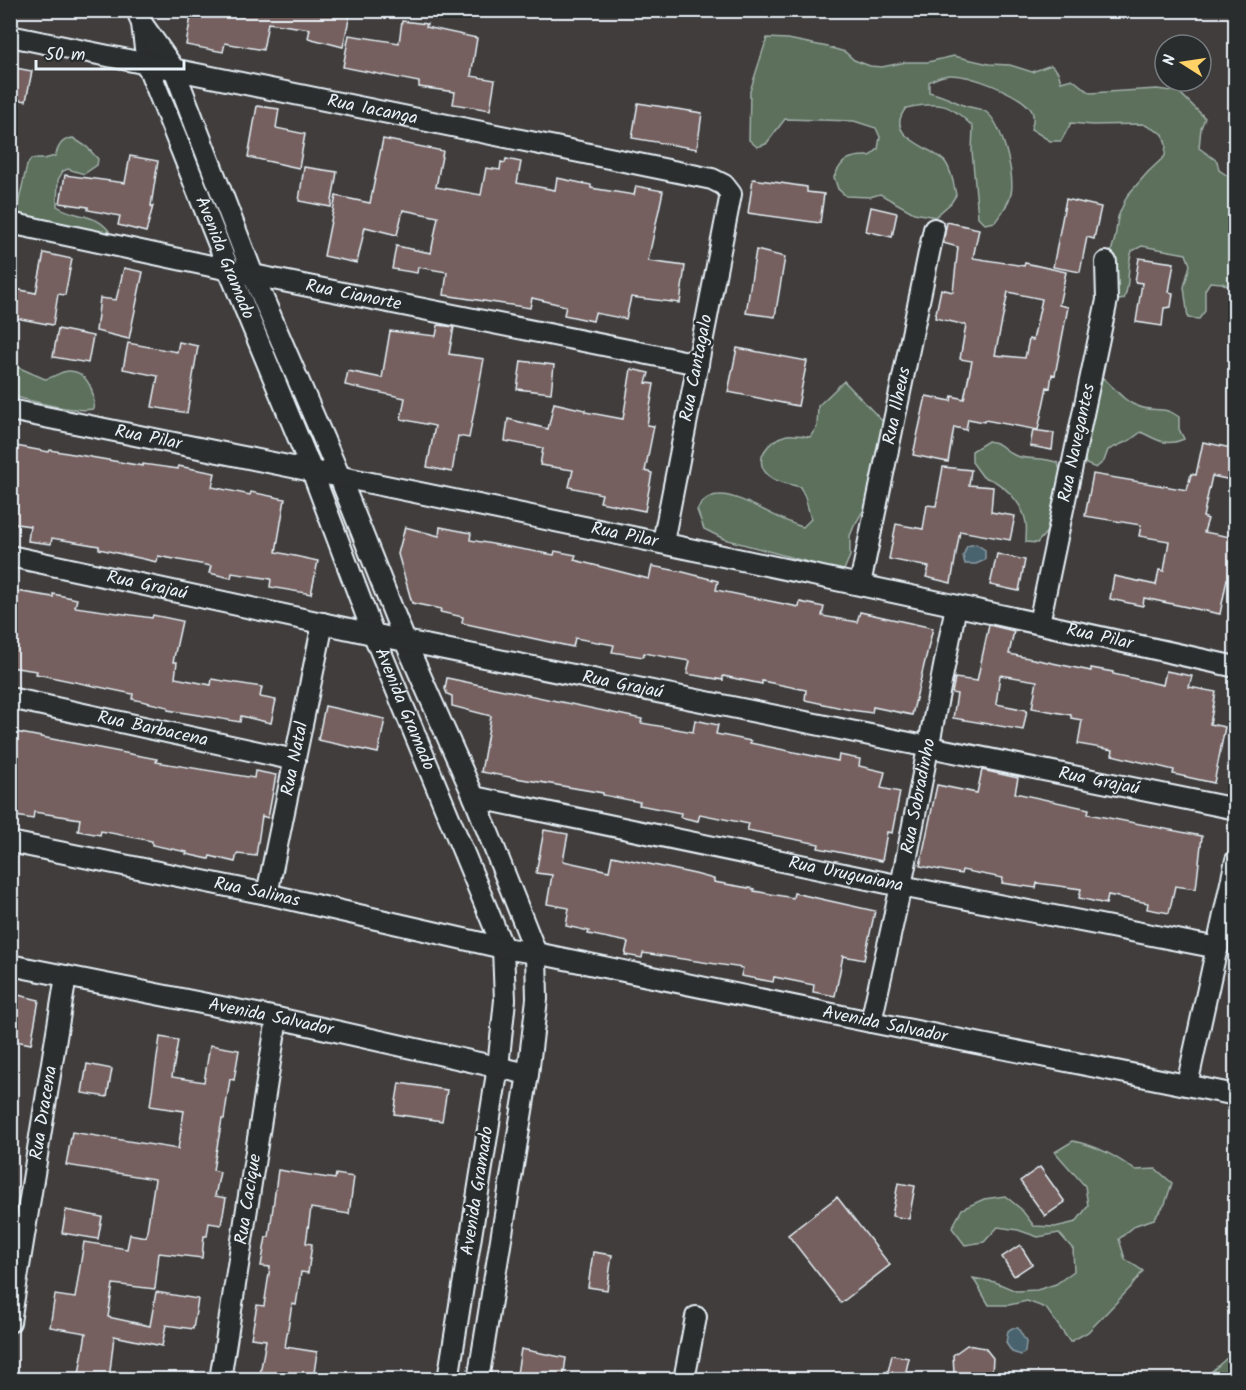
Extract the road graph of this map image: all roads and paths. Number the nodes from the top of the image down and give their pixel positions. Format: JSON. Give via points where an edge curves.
{"nodes":[{"id":1,"x":140,"y":17,"type":"edge"},
{"id":2,"x":10,"y":36,"type":"edge"},
{"id":3,"x":147,"y":64,"type":"junction"},
{"id":4,"x":174,"y":69,"type":"junction"},
{"id":5,"x":731,"y":194,"type":"joint"},
{"id":6,"x":10,"y":223,"type":"edge"},
{"id":7,"x":934,"y":229,"type":"dead end"},
{"id":8,"x":1106,"y":262,"type":"dead end"},
{"id":9,"x":229,"y":270,"type":"junction"},
{"id":10,"x":253,"y":275,"type":"junction"},
{"id":11,"x":698,"y":364,"type":"junction"},
{"id":12,"x":10,"y":410,"type":"edge"},
{"id":13,"x":312,"y":471,"type":"junction"},
{"id":14,"x":339,"y":475,"type":"junction"},
{"id":15,"x":663,"y":542,"type":"junction"},
{"id":16,"x":10,"y":556,"type":"edge"},
{"id":17,"x":860,"y":584,"type":"junction"},
{"id":18,"x":956,"y":606,"type":"junction"},
{"id":19,"x":323,"y":623,"type":"junction"},
{"id":20,"x":1039,"y":623,"type":"junction"},
{"id":21,"x":372,"y":633,"type":"junction"},
{"id":22,"x":405,"y":641,"type":"junction"},
{"id":23,"x":1236,"y":667,"type":"edge"},
{"id":24,"x":10,"y":698,"type":"edge"},
{"id":25,"x":929,"y":746,"type":"junction"},
{"id":26,"x":295,"y":760,"type":"junction"},
{"id":27,"x":474,"y":797,"type":"junction"},
{"id":28,"x":1236,"y":809,"type":"edge"},
{"id":29,"x":10,"y":842,"type":"edge"},
{"id":30,"x":1236,"y":860,"type":"edge"},
{"id":31,"x":901,"y":886,"type":"junction"},
{"id":32,"x":267,"y":894,"type":"junction"},
{"id":33,"x":503,"y":948,"type":"junction"},
{"id":34,"x":1218,"y":948,"type":"junction"},
{"id":35,"x":536,"y":953,"type":"junction"},
{"id":36,"x":10,"y":965,"type":"edge"},
{"id":37,"x":66,"y":976,"type":"junction"},
{"id":38,"x":277,"y":1018,"type":"junction"},
{"id":39,"x":871,"y":1022,"type":"junction"},
{"id":40,"x":498,"y":1067,"type":"junction"},
{"id":41,"x":528,"y":1074,"type":"junction"},
{"id":42,"x":1187,"y":1085,"type":"junction"},
{"id":43,"x":1236,"y":1095,"type":"edge"},
{"id":44,"x":696,"y":1317,"type":"dead end"},
{"id":45,"x":10,"y":1322,"type":"edge"},
{"id":46,"x":220,"y":1380,"type":"edge"},
{"id":47,"x":448,"y":1380,"type":"edge"},
{"id":48,"x":478,"y":1380,"type":"edge"},
{"id":49,"x":684,"y":1380,"type":"edge"}],
"edges":[{"from":1,"to":3,"type":"street","name":"Avenida Gramado"},
{"from":1,"to":4,"type":"street","name":"Avenida Gramado"},
{"from":2,"to":3,"type":"street","name":"Rua Iacanga"},
{"from":3,"to":4,"type":"street","name":"Rua Iacanga"},
{"from":3,"to":9,"type":"street","name":"Avenida Gramado"},
{"from":4,"to":5,"type":"street","name":"Rua Iacanga","via":[[712,178]]},
{"from":4,"to":10,"type":"street","name":"Avenida Gramado"},
{"from":5,"to":11,"type":"street","name":"Rua Cantagalo"},
{"from":6,"to":9,"type":"street","name":"Rua Cianorte"},
{"from":7,"to":17,"type":"street","name":"Rua Ilheus"},
{"from":8,"to":20,"type":"street","name":"Rua Navegantes","via":[[1107,300]]},
{"from":9,"to":10,"type":"street","name":"Rua Cianorte"},
{"from":9,"to":13,"type":"street","name":"Avenida Gramado"},
{"from":10,"to":11,"type":"street","name":"Rua Cianorte"},
{"from":10,"to":14,"type":"street","name":"Avenida Gramado"},
{"from":11,"to":15,"type":"street","name":"Rua Cantagalo"},
{"from":12,"to":13,"type":"street","name":"Rua Pilar"},
{"from":13,"to":14,"type":"street","name":"Rua Pilar"},
{"from":13,"to":21,"type":"street","name":"Avenida Gramado"},
{"from":14,"to":15,"type":"street","name":"Rua Pilar"},
{"from":14,"to":22,"type":"street","name":"Avenida Gramado"},
{"from":15,"to":17,"type":"street","name":"Rua Pilar"},
{"from":16,"to":19,"type":"street","name":"Rua Grajaú"},
{"from":17,"to":18,"type":"street","name":"Rua Pilar"},
{"from":18,"to":20,"type":"street","name":"Rua Pilar"},
{"from":18,"to":25,"type":"street","name":"Rua Sobradinho"},
{"from":19,"to":21,"type":"street","name":"Rua Grajaú"},
{"from":19,"to":26,"type":"street","name":"Rua Natal"},
{"from":20,"to":23,"type":"street","name":"Rua Pilar"},
{"from":21,"to":22,"type":"street","name":"Rua Grajaú"},
{"from":21,"to":33,"type":"street","name":"Avenida Gramado"},
{"from":22,"to":25,"type":"street","name":"Rua Grajaú"},
{"from":22,"to":27,"type":"street","name":"Avenida Gramado"},
{"from":24,"to":26,"type":"street","name":"Rua Barbacena"},
{"from":25,"to":28,"type":"street","name":"Rua Grajaú"},
{"from":25,"to":31,"type":"street","name":"Rua Sobradinho"},
{"from":26,"to":32,"type":"street","name":"Rua Natal"},
{"from":27,"to":31,"type":"street","name":"Rua Uruguaiana"},
{"from":27,"to":35,"type":"street","name":"Avenida Gramado"},
{"from":29,"to":32,"type":"street","name":"Rua Salinas"},
{"from":30,"to":34,"type":"street"},
{"from":31,"to":34,"type":"street","name":"Rua Uruguaiana"},
{"from":31,"to":39,"type":"street","name":"Rua Sobradinho"},
{"from":32,"to":33,"type":"street","name":"Rua Salinas"},
{"from":33,"to":35,"type":"street","name":"Rua Salinas"},
{"from":33,"to":40,"type":"street","name":"Avenida Gramado","via":[[505,1000]]},
{"from":34,"to":42,"type":"street"},
{"from":35,"to":39,"type":"street","name":"Avenida Salvador"},
{"from":35,"to":41,"type":"street","name":"Avenida Gramado","via":[[537,999]]},
{"from":36,"to":37,"type":"street","name":"Avenida Salvador"},
{"from":37,"to":38,"type":"street","name":"Avenida Salvador"},
{"from":37,"to":45,"type":"street","name":"Rua Dracena"},
{"from":38,"to":40,"type":"street","name":"Avenida Salvador"},
{"from":38,"to":46,"type":"street","name":"Rua Cacique"},
{"from":39,"to":42,"type":"street","name":"Avenida Salvador"},
{"from":40,"to":41,"type":"street","name":"Avenida Salvador"},
{"from":40,"to":47,"type":"street","name":"Avenida Gramado"},
{"from":41,"to":48,"type":"street","name":"Avenida Gramado"},
{"from":42,"to":43,"type":"street","name":"Avenida Salvador"},
{"from":44,"to":49,"type":"street"}]}
